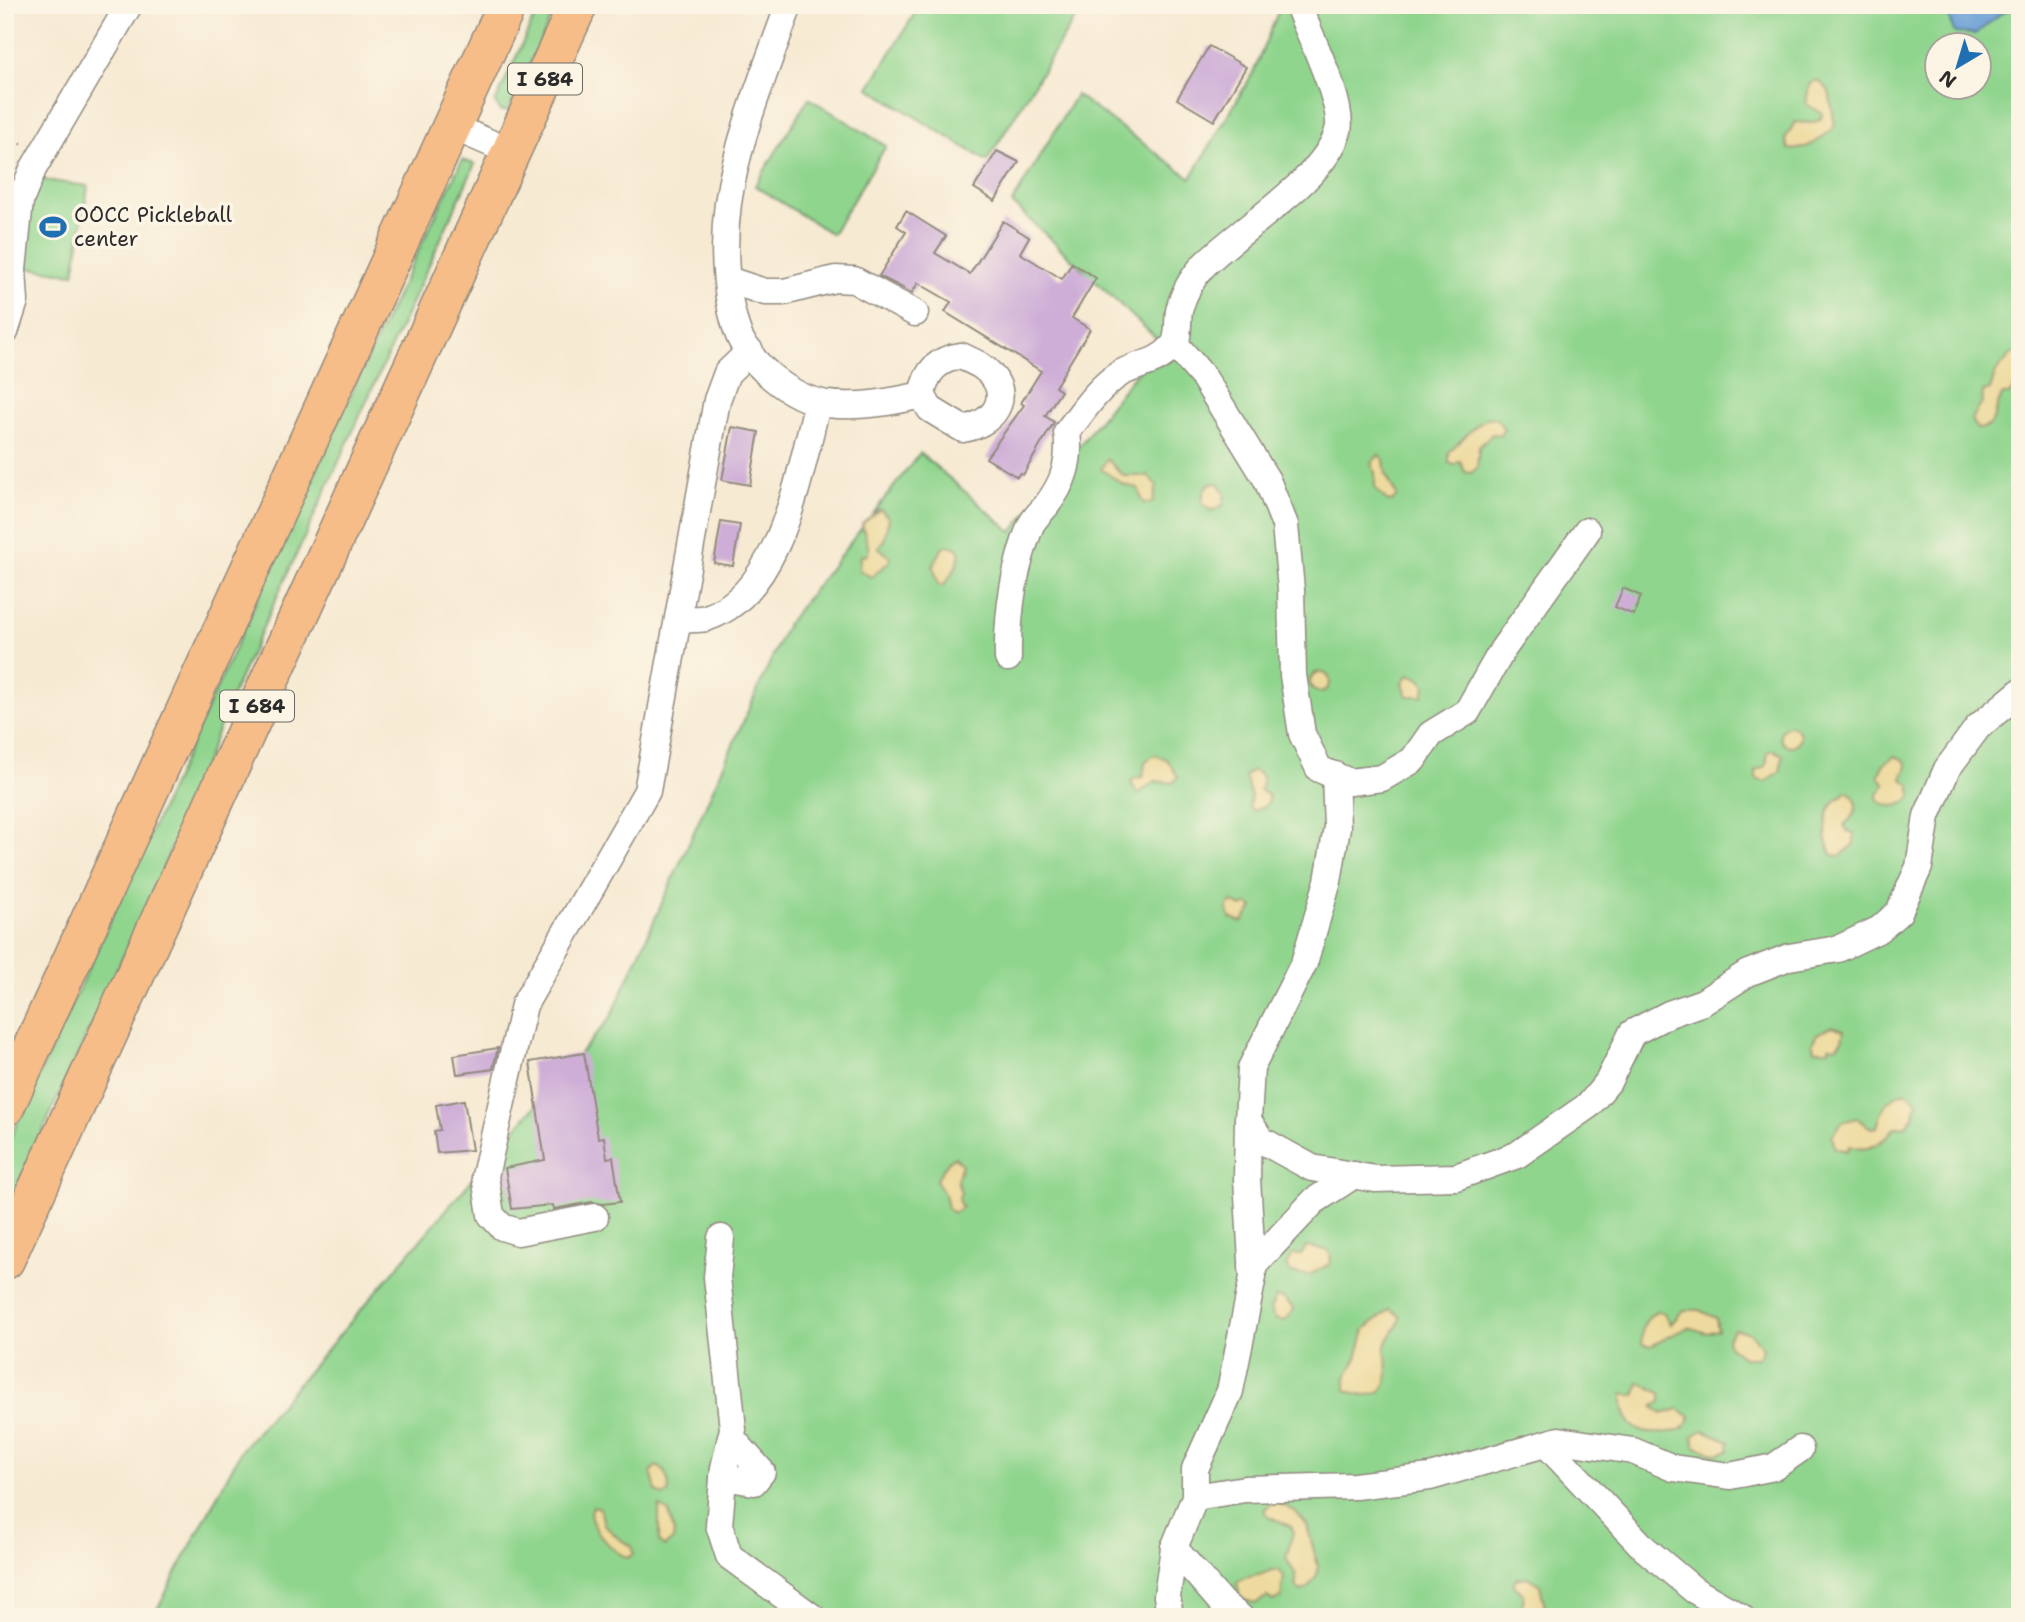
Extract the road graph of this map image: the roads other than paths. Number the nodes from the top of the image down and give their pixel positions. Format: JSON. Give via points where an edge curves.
{"nodes":[{"id":1,"x":129,"y":5,"type":"edge"},
{"id":2,"x":507,"y":5,"type":"edge"},
{"id":3,"x":579,"y":5,"type":"edge"},
{"id":4,"x":789,"y":5,"type":"edge"},
{"id":5,"x":1298,"y":5,"type":"edge"},
{"id":6,"x":451,"y":126,"type":"junction"},
{"id":7,"x":511,"y":152,"type":"junction"},
{"id":8,"x":728,"y":280,"type":"junction"},
{"id":9,"x":915,"y":313,"type":"dead end"},
{"id":10,"x":5,"y":332,"type":"edge"},
{"id":11,"x":1175,"y":344,"type":"junction"},
{"id":12,"x":750,"y":351,"type":"junction"},
{"id":13,"x":922,"y":396,"type":"dead end"},
{"id":14,"x":818,"y":401,"type":"junction"},
{"id":15,"x":1587,"y":531,"type":"dead end"},
{"id":16,"x":679,"y":619,"type":"junction"},
{"id":17,"x":1008,"y":658,"type":"dead end"},
{"id":18,"x":2020,"y":692,"type":"edge"},
{"id":19,"x":1335,"y":775,"type":"junction"},
{"id":20,"x":5,"y":1107,"type":"edge"},
{"id":21,"x":1248,"y":1120,"type":"junction"},
{"id":22,"x":1354,"y":1175,"type":"junction"},
{"id":23,"x":595,"y":1217,"type":"dead end"},
{"id":24,"x":721,"y":1238,"type":"dead end"},
{"id":25,"x":5,"y":1260,"type":"edge"},
{"id":26,"x":1252,"y":1266,"type":"junction"},
{"id":27,"x":731,"y":1437,"type":"junction"},
{"id":28,"x":1546,"y":1444,"type":"junction"},
{"id":29,"x":1800,"y":1448,"type":"dead end"},
{"id":30,"x":723,"y":1477,"type":"junction"},
{"id":31,"x":1195,"y":1497,"type":"junction"},
{"id":32,"x":1174,"y":1548,"type":"junction"},
{"id":33,"x":813,"y":1617,"type":"edge"},
{"id":34,"x":1170,"y":1617,"type":"edge"},
{"id":35,"x":1240,"y":1617,"type":"edge"},
{"id":36,"x":1741,"y":1617,"type":"edge"}],
"edges":[{"from":1,"to":10,"type":"lane","via":[[33,169],[20,201],[15,301]]},
{"from":2,"to":6,"type":"highway","number":"I 684"},
{"from":3,"to":7,"type":"highway","number":"I 684"},
{"from":4,"to":8,"type":"lane","via":[[728,201]]},
{"from":5,"to":11,"type":"lane","via":[[1332,86],[1339,128],[1327,158],[1303,183],[1201,268],[1184,293]]},
{"from":6,"to":7,"type":"lane"},
{"from":6,"to":20,"type":"highway","number":"I 684"},
{"from":7,"to":25,"type":"highway","number":"I 684"},
{"from":8,"to":9,"type":"lane","via":[[765,292],[835,279],[854,280]]},
{"from":8,"to":12,"type":"lane","via":[[735,324]]},
{"from":11,"to":17,"type":"lane","via":[[1159,360],[1121,374],[1090,401],[1067,432],[1063,482],[1030,525],[1016,572],[1007,617]]},
{"from":11,"to":19,"type":"lane","via":[[1204,378],[1268,480],[1285,525],[1293,675],[1302,734],[1319,769]]},
{"from":12,"to":14,"type":"lane","via":[[788,389]]},
{"from":12,"to":16,"type":"lane","via":[[727,373],[717,400]]},
{"from":13,"to":14,"type":"lane","via":[[852,405]]},
{"from":14,"to":16,"type":"lane","via":[[783,532],[764,568],[724,609],[705,618]]},
{"from":15,"to":19,"type":"lane","via":[[1503,649],[1467,712],[1430,734],[1413,760],[1382,778],[1350,782]]},
{"from":16,"to":23,"type":"lane","via":[[647,791],[524,1005],[485,1176],[491,1215],[502,1227],[518,1232]]},
{"from":18,"to":22,"type":"lane","via":[[1978,727],[1947,769],[1927,816],[1919,867],[1899,912],[1880,929],[1838,949],[1788,957],[1748,973],[1703,1002],[1632,1033],[1608,1082],[1589,1105],[1517,1155],[1456,1177],[1375,1179]]},
{"from":19,"to":21,"type":"lane","via":[[1337,827],[1328,881],[1304,964],[1251,1068]]},
{"from":21,"to":22,"type":"lane","via":[[1261,1140],[1312,1168]]},
{"from":21,"to":26,"type":"lane"},
{"from":22,"to":26,"type":"lane","via":[[1314,1201]]},
{"from":24,"to":27,"type":"lane","via":[[717,1277]]},
{"from":26,"to":31,"type":"lane","via":[[1230,1391],[1195,1469]]},
{"from":27,"to":30,"type":"lane"},
{"from":27,"to":30,"type":"lane","via":[[762,1472],[754,1482]]},
{"from":28,"to":29,"type":"lane","via":[[1587,1442],[1633,1451],[1673,1468],[1730,1476],[1774,1467]]},
{"from":28,"to":31,"type":"lane","via":[[1430,1477],[1355,1486],[1245,1489]]},
{"from":28,"to":36,"type":"lane","via":[[1644,1548],[1693,1590]]},
{"from":30,"to":33,"type":"lane","via":[[719,1525],[729,1556]]},
{"from":31,"to":32,"type":"lane"},
{"from":32,"to":34,"type":"lane","via":[[1167,1597]]},
{"from":32,"to":35,"type":"lane"}]}
